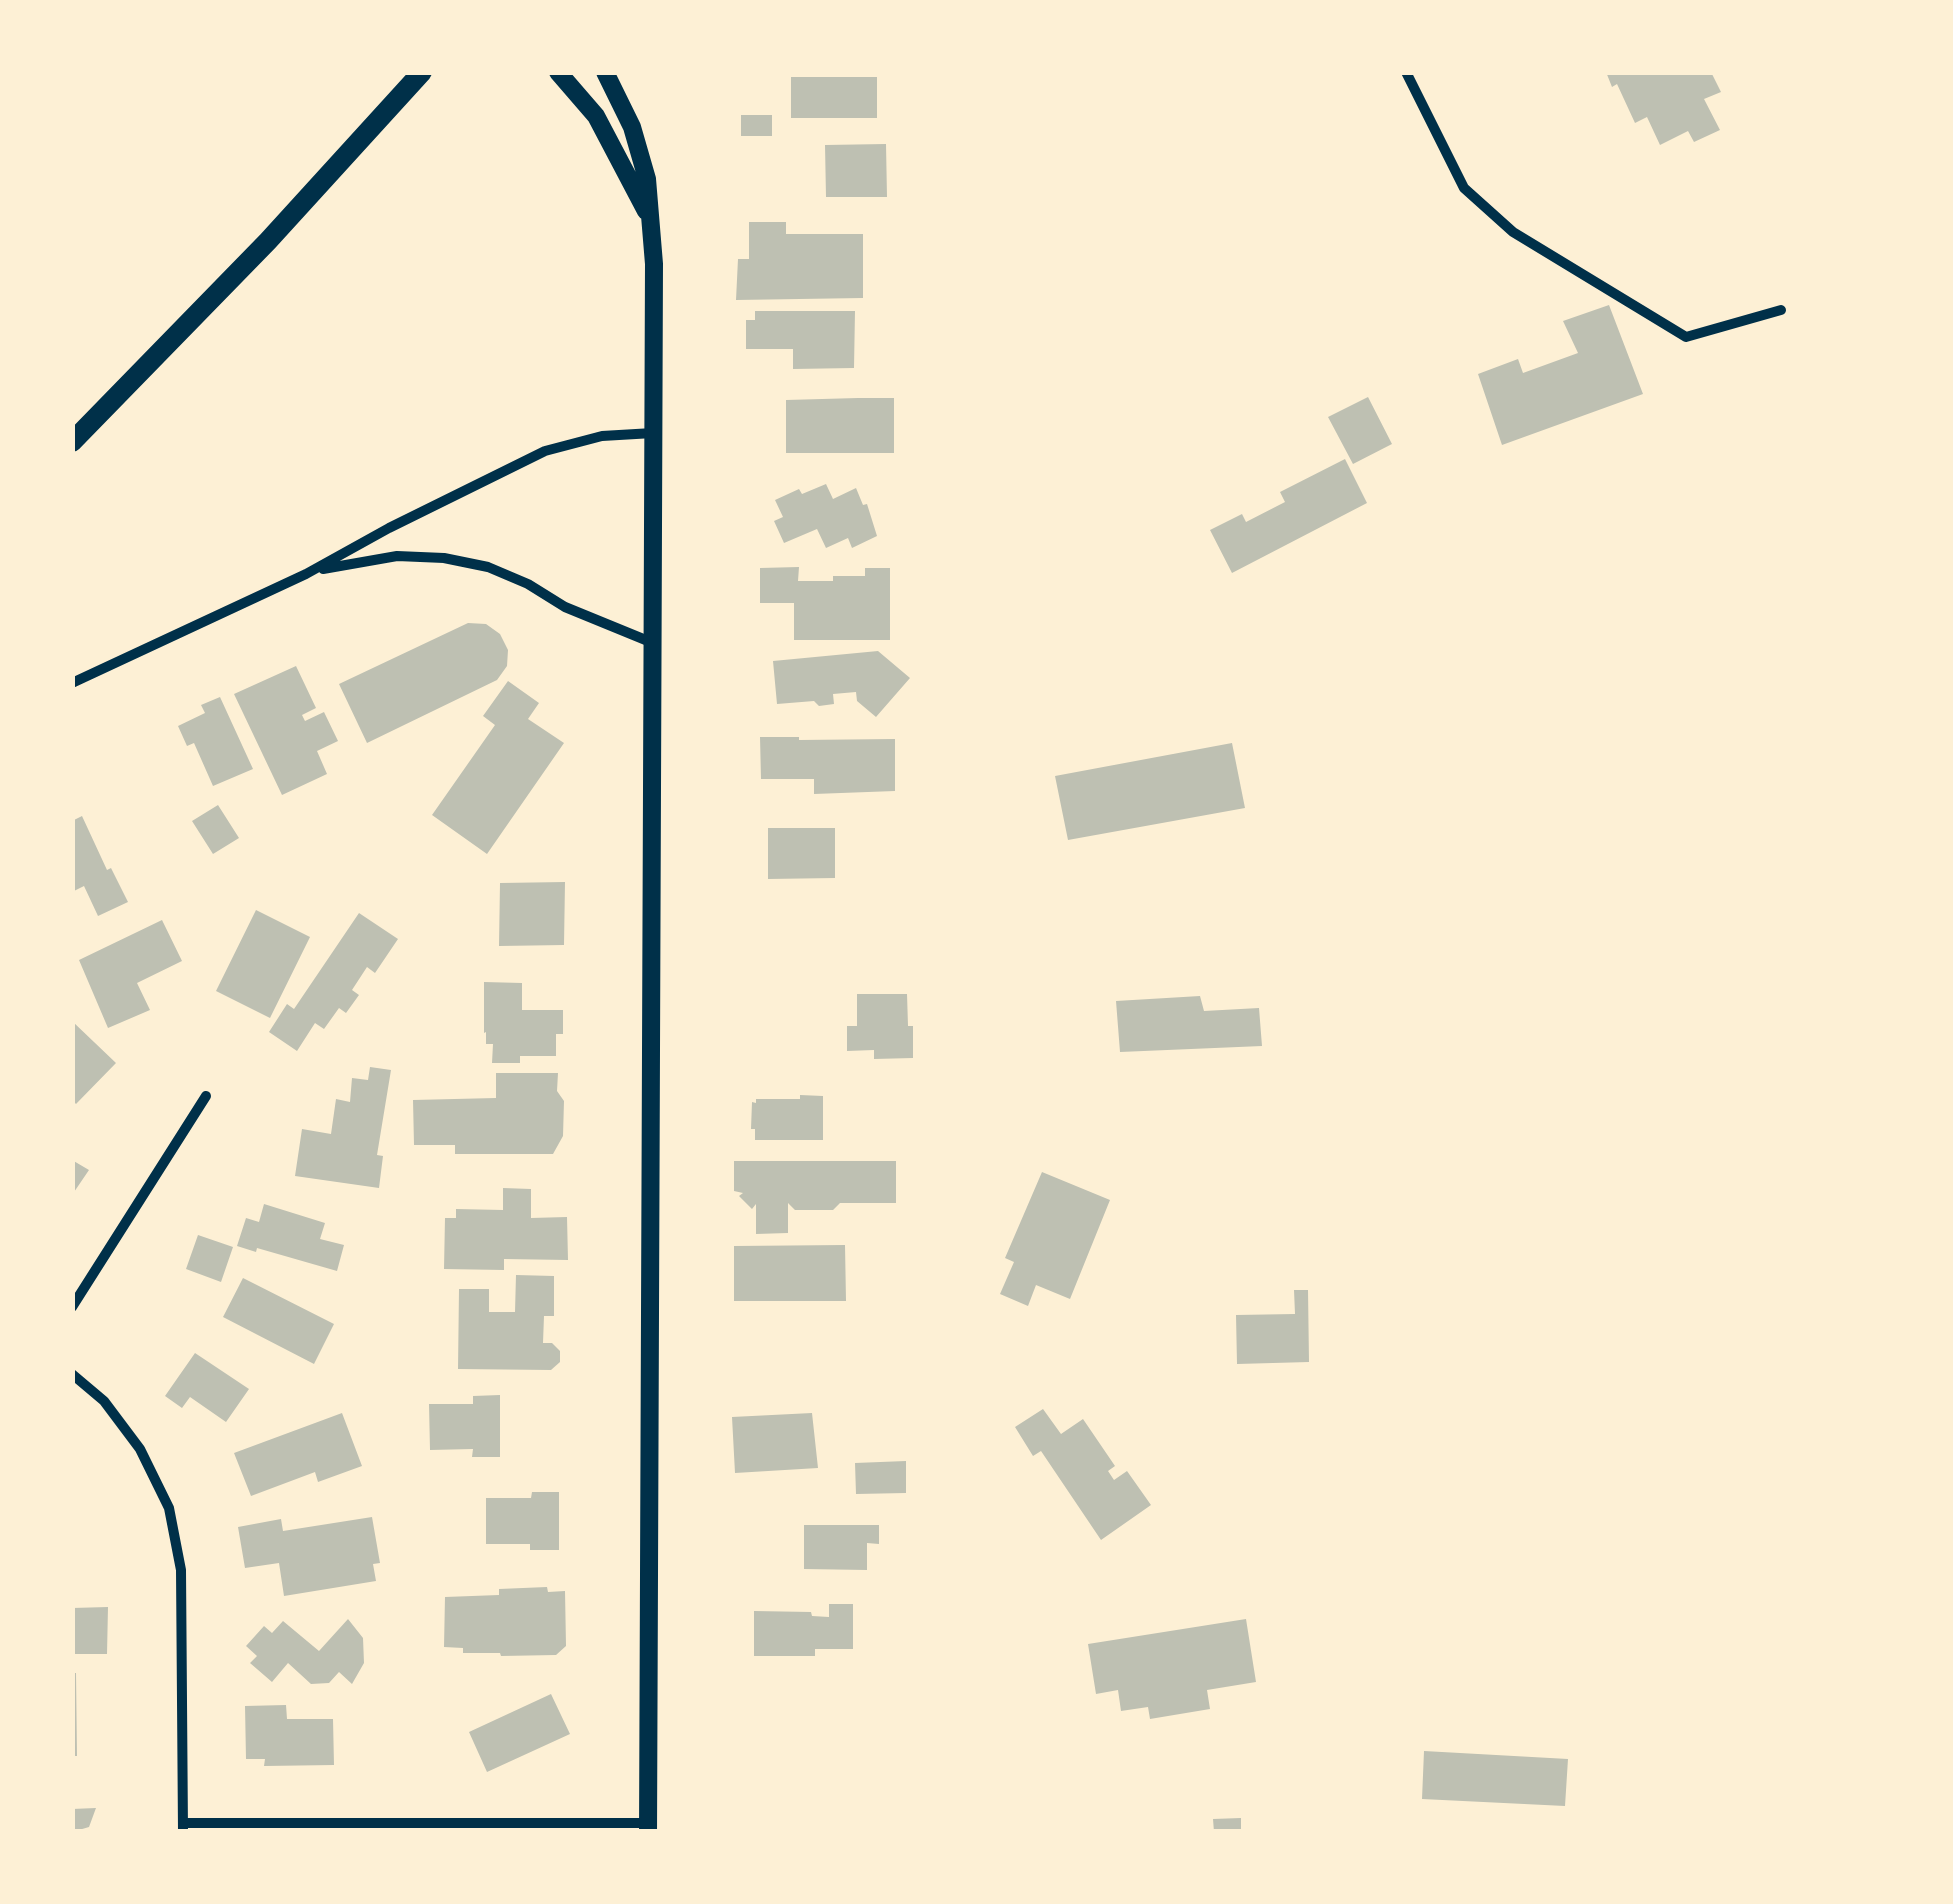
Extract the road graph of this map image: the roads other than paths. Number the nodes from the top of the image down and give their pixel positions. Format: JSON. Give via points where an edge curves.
{"nodes":[{"id":1,"x":422,"y":72,"type":"edge"},
{"id":2,"x":558,"y":72,"type":"edge"},
{"id":3,"x":604,"y":72,"type":"edge"},
{"id":4,"x":1406,"y":72,"type":"edge"},
{"id":5,"x":653,"y":226,"type":"junction"},
{"id":6,"x":1782,"y":310,"type":"dead end"},
{"id":7,"x":653,"y":434,"type":"junction"},
{"id":8,"x":72,"y":442,"type":"edge"},
{"id":9,"x":306,"y":574,"type":"junction"},
{"id":10,"x":652,"y":643,"type":"junction"},
{"id":11,"x":72,"y":683,"type":"edge"},
{"id":12,"x":206,"y":1096,"type":"dead end"},
{"id":13,"x":72,"y":1307,"type":"edge"},
{"id":14,"x":72,"y":1374,"type":"edge"},
{"id":15,"x":184,"y":1827,"type":"edge"},
{"id":16,"x":648,"y":1828,"type":"edge"}],
"edges":[{"from":1,"to":8,"type":"main road"},
{"from":2,"to":5,"type":"street","via":[[596,116]]},
{"from":3,"to":5,"type":"street","via":[[632,127]]},
{"from":4,"to":6,"type":"street","via":[[1464,188],[1513,232],[1686,338]]},
{"from":5,"to":7,"type":"street"},
{"from":7,"to":9,"type":"street","via":[[602,436],[545,451]]},
{"from":7,"to":10,"type":"street"},
{"from":9,"to":10,"type":"street","via":[[398,556],[444,558],[488,567]]},
{"from":9,"to":11,"type":"street"},
{"from":10,"to":16,"type":"street"},
{"from":12,"to":13,"type":"street"},
{"from":14,"to":15,"type":"street","via":[[104,1401],[140,1449],[168,1508],[181,1570]]},
{"from":15,"to":16,"type":"street"}]}
